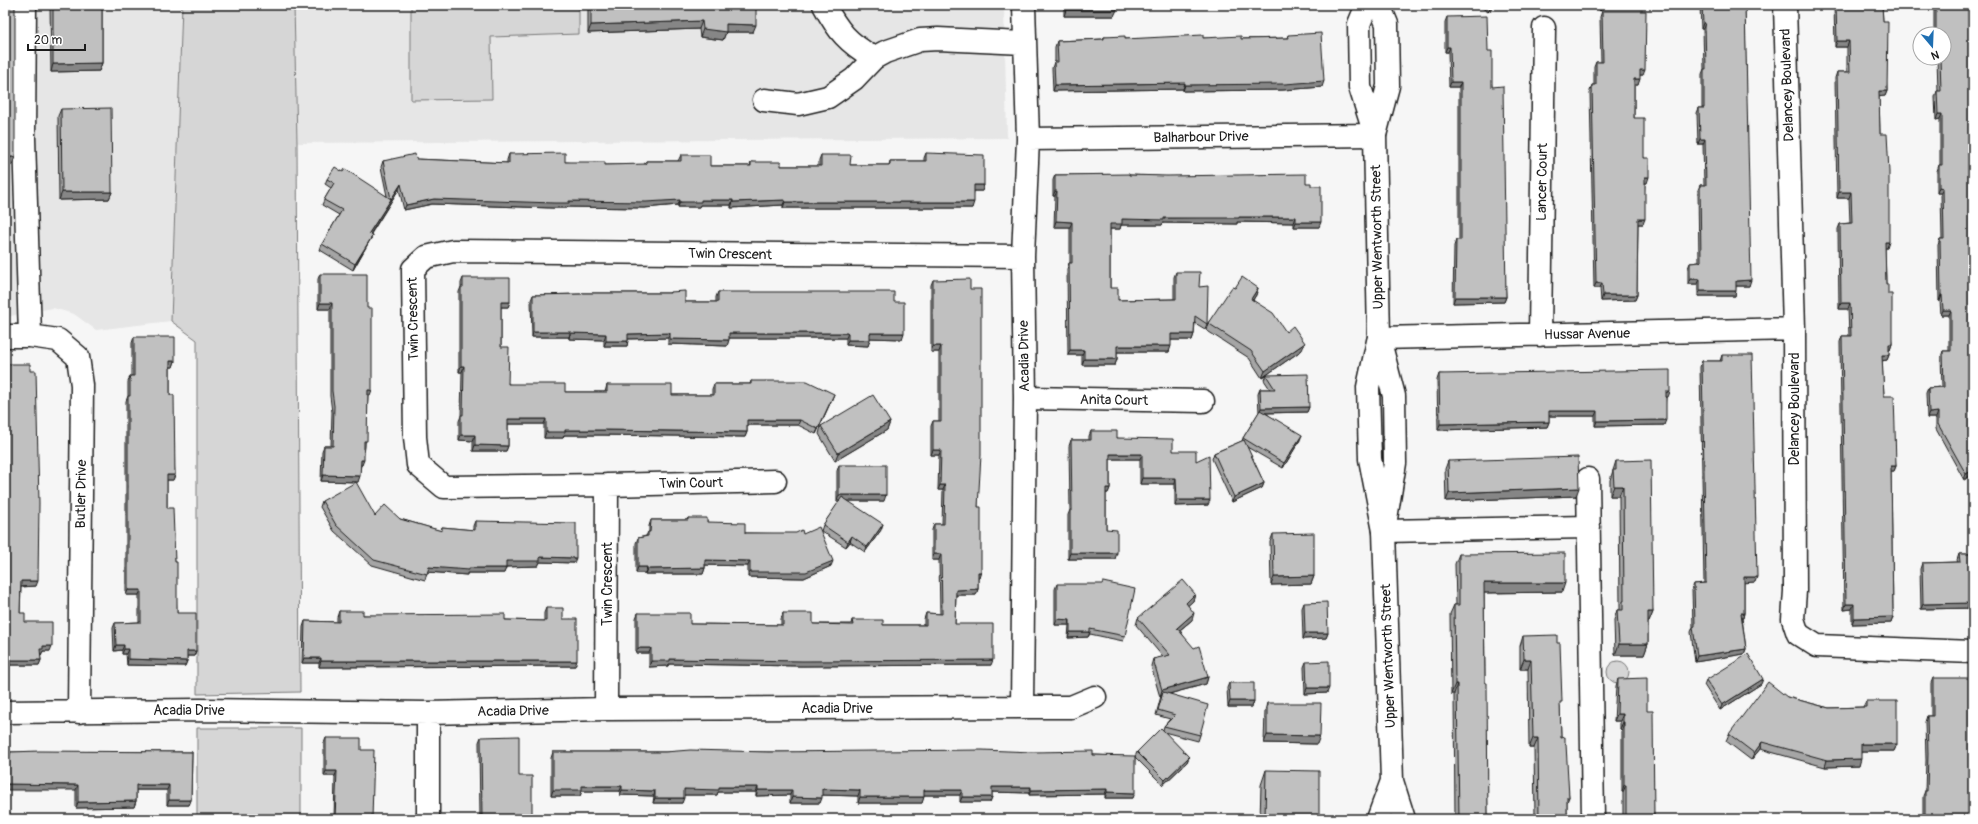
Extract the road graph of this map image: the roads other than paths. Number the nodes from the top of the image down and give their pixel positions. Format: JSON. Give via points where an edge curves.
{"nodes":[{"id":1,"x":25,"y":5,"type":"edge"},
{"id":2,"x":824,"y":5,"type":"edge"},
{"id":3,"x":1024,"y":5,"type":"edge"},
{"id":4,"x":1367,"y":5,"type":"edge"},
{"id":5,"x":1379,"y":5,"type":"edge"},
{"id":6,"x":1785,"y":5,"type":"edge"},
{"id":7,"x":1544,"y":28,"type":"dead end"},
{"id":8,"x":1025,"y":43,"type":"junction"},
{"id":9,"x":874,"y":58,"type":"junction"},
{"id":10,"x":764,"y":100,"type":"dead end"},
{"id":11,"x":1375,"y":135,"type":"junction"},
{"id":12,"x":1028,"y":139,"type":"junction"},
{"id":13,"x":1023,"y":256,"type":"junction"},
{"id":14,"x":1794,"y":329,"type":"junction"},
{"id":15,"x":1540,"y":335,"type":"junction"},
{"id":16,"x":5,"y":336,"type":"edge"},
{"id":17,"x":30,"y":336,"type":"junction"},
{"id":18,"x":1379,"y":338,"type":"junction"},
{"id":19,"x":1025,"y":398,"type":"junction"},
{"id":20,"x":1203,"y":401,"type":"dead end"},
{"id":21,"x":1588,"y":479,"type":"dead end"},
{"id":22,"x":775,"y":481,"type":"dead end"},
{"id":23,"x":608,"y":485,"type":"junction"},
{"id":24,"x":1589,"y":527,"type":"junction"},
{"id":25,"x":1384,"y":531,"type":"junction"},
{"id":26,"x":1973,"y":652,"type":"edge"},
{"id":27,"x":1095,"y":697,"type":"dead end"},
{"id":28,"x":1022,"y":707,"type":"junction"},
{"id":29,"x":606,"y":709,"type":"junction"},
{"id":30,"x":5,"y":712,"type":"edge"},
{"id":31,"x":79,"y":712,"type":"junction"},
{"id":32,"x":428,"y":713,"type":"junction"},
{"id":33,"x":1392,"y":781,"type":"junction"},
{"id":34,"x":428,"y":819,"type":"edge"},
{"id":35,"x":1378,"y":819,"type":"edge"},
{"id":36,"x":1404,"y":819,"type":"edge"},
{"id":37,"x":1594,"y":819,"type":"edge"}],
"edges":[{"from":1,"to":17,"type":"street","via":[[24,138]]},
{"from":2,"to":9,"type":"street","via":[[841,34],[855,47]]},
{"from":3,"to":8,"type":"street","name":"Acadia Drive"},
{"from":4,"to":11,"type":"street","name":"Upper Wentworth Street","via":[[1359,24],[1360,87]]},
{"from":5,"to":11,"type":"street","name":"Upper Wentworth Street","via":[[1387,24],[1388,86]]},
{"from":6,"to":14,"type":"street","name":"Delancey Boulevard"},
{"from":7,"to":15,"type":"street","name":"Lancer Court"},
{"from":8,"to":9,"type":"street","via":[[920,40]]},
{"from":8,"to":12,"type":"street","name":"Acadia Drive"},
{"from":9,"to":10,"type":"street","via":[[854,79],[828,97],[798,104]]},
{"from":11,"to":12,"type":"street","name":"Balharbour Drive"},
{"from":11,"to":18,"type":"street","name":"Upper Wentworth Street"},
{"from":12,"to":13,"type":"street","name":"Acadia Drive"},
{"from":13,"to":19,"type":"street","name":"Acadia Drive"},
{"from":13,"to":23,"type":"street","name":"Twin Crescent","via":[[454,251],[426,257],[413,269],[412,288],[415,437],[418,465],[444,487]]},
{"from":14,"to":15,"type":"street","name":"Hussar Avenue"},
{"from":14,"to":26,"type":"street","name":"Delancey Boulevard","via":[[1793,619],[1798,634],[1817,646]]},
{"from":15,"to":18,"type":"street","name":"Hussar Avenue"},
{"from":16,"to":17,"type":"street","name":"Butler Drive"},
{"from":17,"to":31,"type":"street","name":"Butler Drive","via":[[58,340],[78,357],[82,385]]},
{"from":18,"to":25,"type":"street","name":"Upper Wentworth Street","via":[[1368,387],[1370,459]]},
{"from":19,"to":20,"type":"street","name":"Anita Court"},
{"from":19,"to":28,"type":"street","name":"Acadia Drive"},
{"from":21,"to":24,"type":"street"},
{"from":22,"to":23,"type":"street","name":"Twin Court"},
{"from":23,"to":29,"type":"street","name":"Twin Crescent"},
{"from":24,"to":25,"type":"street"},
{"from":24,"to":37,"type":"street"},
{"from":25,"to":33,"type":"street","name":"Upper Wentworth Street"},
{"from":27,"to":28,"type":"street","name":"Acadia Drive","via":[[1071,707]]},
{"from":28,"to":29,"type":"street","name":"Acadia Drive"},
{"from":29,"to":32,"type":"street","name":"Acadia Drive"},
{"from":30,"to":31,"type":"street","name":"Acadia Drive"},
{"from":31,"to":32,"type":"street","name":"Acadia Drive","via":[[200,710]]},
{"from":32,"to":34,"type":"street"},
{"from":33,"to":35,"type":"street","name":"Upper Wentworth Street"},
{"from":33,"to":36,"type":"street","name":"Upper Wentworth Street"}]}
